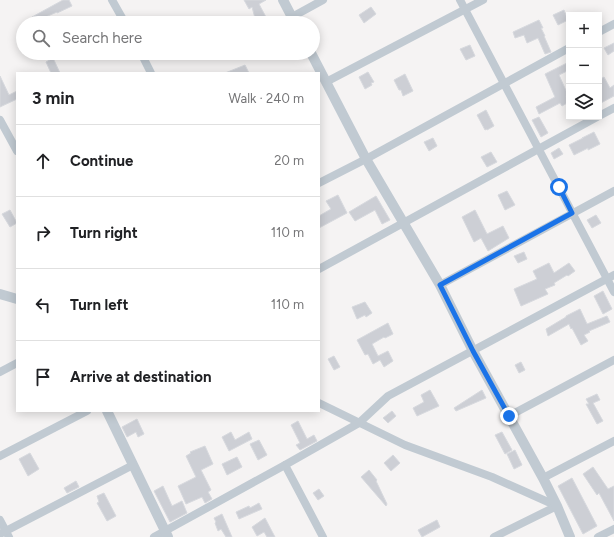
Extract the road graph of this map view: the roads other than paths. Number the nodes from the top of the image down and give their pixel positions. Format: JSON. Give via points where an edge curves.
{"nodes":[{"id":1,"x":112,"y":0,"type":"edge"},
{"id":2,"x":283,"y":0,"type":"edge"},
{"id":3,"x":323,"y":0,"type":"edge"},
{"id":4,"x":460,"y":0,"type":"edge"},
{"id":5,"x":484,"y":0,"type":"edge"},
{"id":6,"x":466,"y":9,"type":"junction"},
{"id":7,"x":121,"y":16,"type":"edge"},
{"id":8,"x":292,"y":16,"type":"edge"},
{"id":9,"x":300,"y":16,"type":"edge"},
{"id":10,"x":614,"y":24,"type":"edge"},
{"id":11,"x":602,"y":30,"type":"edge"},
{"id":12,"x":566,"y":50,"type":"edge"},
{"id":13,"x":144,"y":60,"type":"edge"},
{"id":14,"x":315,"y":60,"type":"edge"},
{"id":15,"x":150,"y":72,"type":"edge"},
{"id":16,"x":326,"y":82,"type":"junction"},
{"id":17,"x":505,"y":83,"type":"junction"},
{"id":18,"x":614,"y":108,"type":"edge"},
{"id":19,"x":602,"y":114,"type":"edge"},
{"id":20,"x":0,"y":120,"type":"edge"},
{"id":21,"x":591,"y":120,"type":"edge"},
{"id":22,"x":16,"y":149,"type":"edge"},
{"id":23,"x":539,"y":149,"type":"junction"},
{"id":24,"x":366,"y":159,"type":"junction"},
{"id":25,"x":320,"y":182,"type":"edge"},
{"id":26,"x":614,"y":191,"type":"edge"},
{"id":27,"x":572,"y":213,"type":"junction"},
{"id":28,"x":403,"y":223,"type":"junction"},
{"id":29,"x":320,"y":268,"type":"edge"},
{"id":30,"x":610,"y":277,"type":"edge"},
{"id":31,"x":440,"y":285,"type":"junction"},
{"id":32,"x":614,"y":292,"type":"edge"},
{"id":33,"x":0,"y":294,"type":"edge"},
{"id":34,"x":16,"y":299,"type":"edge"},
{"id":35,"x":473,"y":351,"type":"junction"},
{"id":36,"x":614,"y":360,"type":"edge"},
{"id":37,"x":16,"y":364,"type":"edge"},
{"id":38,"x":0,"y":372,"type":"edge"},
{"id":39,"x":320,"y":404,"type":"edge"},
{"id":40,"x":85,"y":412,"type":"edge"},
{"id":41,"x":107,"y":412,"type":"edge"},
{"id":42,"x":509,"y":416,"type":"junction"},
{"id":43,"x":359,"y":423,"type":"junction"},
{"id":44,"x":614,"y":441,"type":"edge"},
{"id":45,"x":0,"y":456,"type":"edge"},
{"id":46,"x":286,"y":465,"type":"junction"},
{"id":47,"x":133,"y":466,"type":"junction"},
{"id":48,"x":542,"y":478,"type":"junction"},
{"id":49,"x":557,"y":506,"type":"junction"},
{"id":50,"x":0,"y":520,"type":"edge"},
{"id":51,"x":614,"y":529,"type":"edge"},
{"id":52,"x":5,"y":534,"type":"edge"},
{"id":53,"x":166,"y":534,"type":"edge"},
{"id":54,"x":154,"y":537,"type":"edge"},
{"id":55,"x":323,"y":537,"type":"edge"},
{"id":56,"x":494,"y":537,"type":"edge"},
{"id":57,"x":570,"y":537,"type":"edge"},
{"id":58,"x":598,"y":537,"type":"edge"}],
"edges":[{"from":1,"to":7,"type":"street"},
{"from":2,"to":8,"type":"street"},
{"from":3,"to":9,"type":"street"},
{"from":4,"to":6,"type":"street"},
{"from":5,"to":6,"type":"street"},
{"from":6,"to":16,"type":"street"},
{"from":6,"to":17,"type":"street"},
{"from":10,"to":11,"type":"street"},
{"from":12,"to":17,"type":"street"},
{"from":13,"to":15,"type":"street"},
{"from":14,"to":16,"type":"street"},
{"from":16,"to":24,"type":"street"},
{"from":17,"to":23,"type":"street"},
{"from":17,"to":24,"type":"street"},
{"from":18,"to":19,"type":"street"},
{"from":20,"to":22,"type":"street"},
{"from":21,"to":23,"type":"street"},
{"from":23,"to":27,"type":"street"},
{"from":23,"to":28,"type":"street"},
{"from":24,"to":25,"type":"street"},
{"from":24,"to":28,"type":"street"},
{"from":26,"to":27,"type":"street"},
{"from":27,"to":30,"type":"street"},
{"from":27,"to":31,"type":"street"},
{"from":28,"to":29,"type":"street"},
{"from":28,"to":31,"type":"street"},
{"from":30,"to":32,"type":"street"},
{"from":30,"to":35,"type":"street"},
{"from":31,"to":35,"type":"street"},
{"from":33,"to":34,"type":"street"},
{"from":35,"to":42,"type":"street"},
{"from":35,"to":43,"type":"street","via":[[388,396]]},
{"from":36,"to":42,"type":"street"},
{"from":37,"to":38,"type":"street"},
{"from":39,"to":43,"type":"street"},
{"from":40,"to":45,"type":"street"},
{"from":41,"to":47,"type":"street"},
{"from":42,"to":48,"type":"street"},
{"from":43,"to":46,"type":"street"},
{"from":43,"to":49,"type":"street","via":[[405,445],[492,477]]},
{"from":44,"to":48,"type":"street"},
{"from":46,"to":53,"type":"street"},
{"from":46,"to":55,"type":"street"},
{"from":47,"to":52,"type":"street"},
{"from":47,"to":53,"type":"street"},
{"from":48,"to":49,"type":"street"},
{"from":49,"to":56,"type":"street"},
{"from":49,"to":57,"type":"street"},
{"from":50,"to":52,"type":"street"},
{"from":51,"to":58,"type":"street"},
{"from":53,"to":54,"type":"street"}]}
